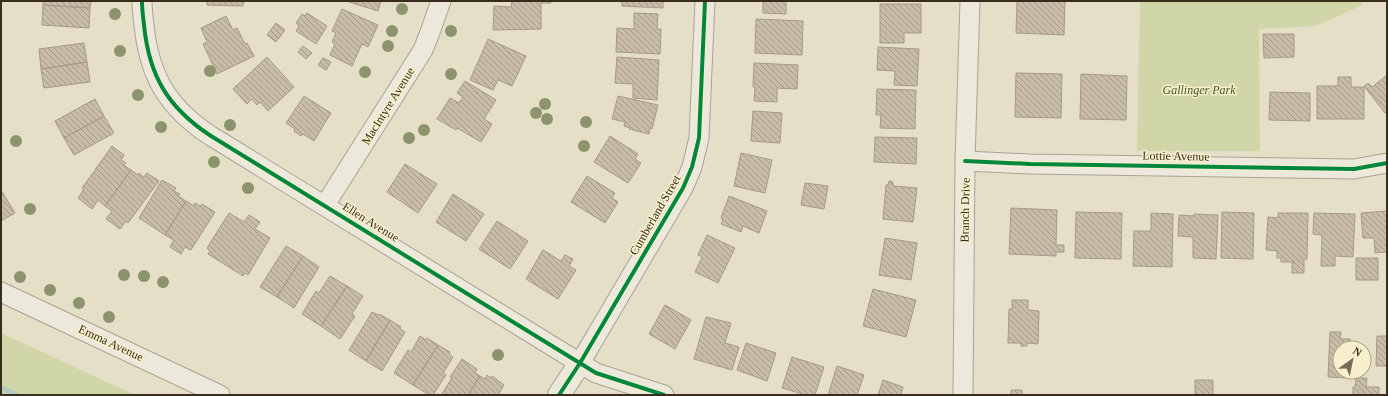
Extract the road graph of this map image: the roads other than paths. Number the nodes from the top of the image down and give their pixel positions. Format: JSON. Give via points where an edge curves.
{"nodes":[{"id":1,"x":142,"y":1,"type":"edge"},
{"id":2,"x":440,"y":1,"type":"edge"},
{"id":3,"x":705,"y":1,"type":"edge"},
{"id":4,"x":970,"y":1,"type":"edge"},
{"id":5,"x":965,"y":161,"type":"junction"},
{"id":6,"x":1387,"y":163,"type":"edge"},
{"id":7,"x":325,"y":205,"type":"junction"},
{"id":8,"x":1,"y":292,"type":"edge"},
{"id":9,"x":580,"y":363,"type":"junction"},
{"id":10,"x":220,"y":395,"type":"edge"},
{"id":11,"x":559,"y":395,"type":"edge"},
{"id":12,"x":664,"y":395,"type":"edge"},
{"id":13,"x":963,"y":395,"type":"edge"}],
"edges":[{"from":1,"to":7,"type":"street","name":"Ellen Avenue","via":[[146,44],[151,64],[165,93],[177,107],[205,132]]},
{"from":2,"to":7,"type":"street","name":"MacIntyre Avenue","via":[[423,50]]},
{"from":3,"to":9,"type":"street","name":"Cumberland Street","via":[[699,138],[692,167],[683,188]]},
{"from":4,"to":5,"type":"street","name":"Branch Drive"},
{"from":5,"to":6,"type":"street","name":"Lottie Avenue","via":[[1354,169]]},
{"from":5,"to":13,"type":"street","name":"Branch Drive"},
{"from":7,"to":9,"type":"street","name":"Ellen Avenue"},
{"from":8,"to":10,"type":"street","name":"Emma Avenue"},
{"from":9,"to":11,"type":"street","name":"Cumberland Street"},
{"from":9,"to":12,"type":"street","name":"Ellen Avenue","via":[[596,373]]}]}
